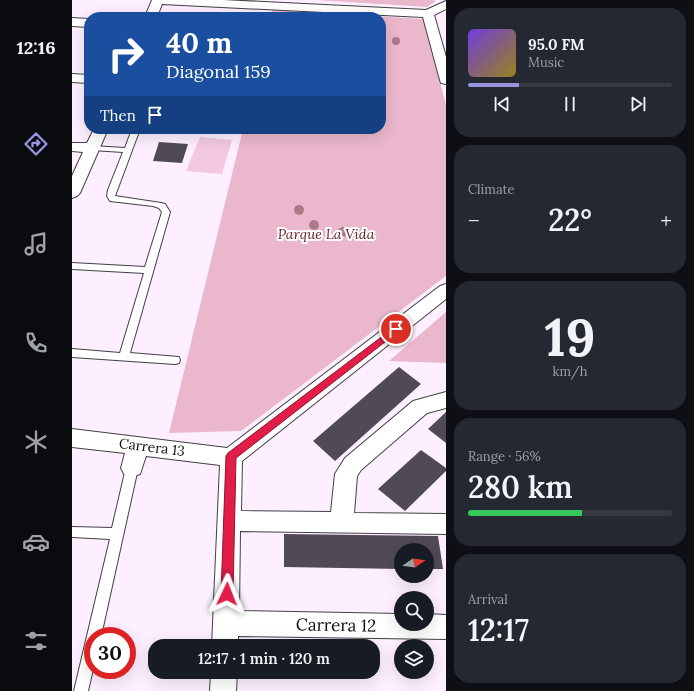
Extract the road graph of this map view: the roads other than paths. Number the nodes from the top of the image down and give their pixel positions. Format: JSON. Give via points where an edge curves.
{"nodes":[{"id":1,"x":158,"y":0,"type":"edge"},
{"id":2,"x":446,"y":4,"type":"edge"},
{"id":3,"x":153,"y":12,"type":"edge"},
{"id":4,"x":428,"y":14,"type":"junction"},
{"id":5,"x":72,"y":22,"type":"edge"},
{"id":6,"x":84,"y":23,"type":"edge"},
{"id":7,"x":72,"y":78,"type":"edge"},
{"id":8,"x":84,"y":79,"type":"edge"},
{"id":9,"x":446,"y":80,"type":"edge"},
{"id":10,"x":99,"y":134,"type":"edge"},
{"id":11,"x":134,"y":134,"type":"edge"},
{"id":12,"x":72,"y":147,"type":"edge"},
{"id":13,"x":92,"y":148,"type":"junction"},
{"id":14,"x":126,"y":150,"type":"junction"},
{"id":15,"x":72,"y":193,"type":"edge"},
{"id":16,"x":72,"y":266,"type":"edge"},
{"id":17,"x":149,"y":270,"type":"junction"},
{"id":18,"x":446,"y":290,"type":"edge"},
{"id":19,"x":72,"y":353,"type":"edge"},
{"id":20,"x":124,"y":356,"type":"junction"},
{"id":21,"x":175,"y":360,"type":"dead end"},
{"id":22,"x":446,"y":400,"type":"edge"},
{"id":23,"x":72,"y":438,"type":"edge"},
{"id":24,"x":138,"y":446,"type":"junction"},
{"id":25,"x":231,"y":456,"type":"junction"},
{"id":26,"x":132,"y":468,"type":"joint"},
{"id":27,"x":442,"y":519,"type":"edge"},
{"id":28,"x":229,"y":521,"type":"junction"},
{"id":29,"x":342,"y":523,"type":"junction"},
{"id":30,"x":72,"y":532,"type":"edge"},
{"id":31,"x":118,"y":534,"type":"junction"},
{"id":32,"x":96,"y":627,"type":"edge"},
{"id":33,"x":446,"y":627,"type":"edge"},
{"id":34,"x":225,"y":635,"type":"edge"},
{"id":35,"x":84,"y":678,"type":"edge"},
{"id":36,"x":224,"y":679,"type":"edge"},
{"id":37,"x":81,"y":691,"type":"edge"},
{"id":38,"x":223,"y":691,"type":"edge"}],
"edges":[{"from":1,"to":3,"type":"street"},
{"from":1,"to":4,"type":"street"},
{"from":2,"to":4,"type":"street"},
{"from":4,"to":9,"type":"street"},
{"from":5,"to":6,"type":"street"},
{"from":7,"to":8,"type":"street"},
{"from":10,"to":13,"type":"street"},
{"from":11,"to":14,"type":"lane"},
{"from":12,"to":13,"type":"street"},
{"from":13,"to":14,"type":"lane"},
{"from":13,"to":15,"type":"street"},
{"from":14,"to":17,"type":"lane","via":[[111,196],[121,202],[162,206],[166,212]]},
{"from":16,"to":17,"type":"lane"},
{"from":17,"to":20,"type":"lane"},
{"from":18,"to":25,"type":"street"},
{"from":19,"to":20,"type":"lane"},
{"from":20,"to":21,"type":"lane"},
{"from":22,"to":29,"type":"street","via":[[420,407],[353,464],[345,479]]},
{"from":23,"to":24,"type":"street","name":"Carrera 13"},
{"from":24,"to":25,"type":"street","name":"Carrera 13"},
{"from":24,"to":26,"type":"street"},
{"from":25,"to":28,"type":"street"},
{"from":26,"to":31,"type":"lane"},
{"from":27,"to":29,"type":"street"},
{"from":28,"to":29,"type":"street"},
{"from":28,"to":34,"type":"street"},
{"from":30,"to":31,"type":"lane"},
{"from":31,"to":32,"type":"lane"},
{"from":33,"to":34,"type":"street","name":"Carrera 12"},
{"from":35,"to":37,"type":"lane"},
{"from":36,"to":38,"type":"street"}]}
